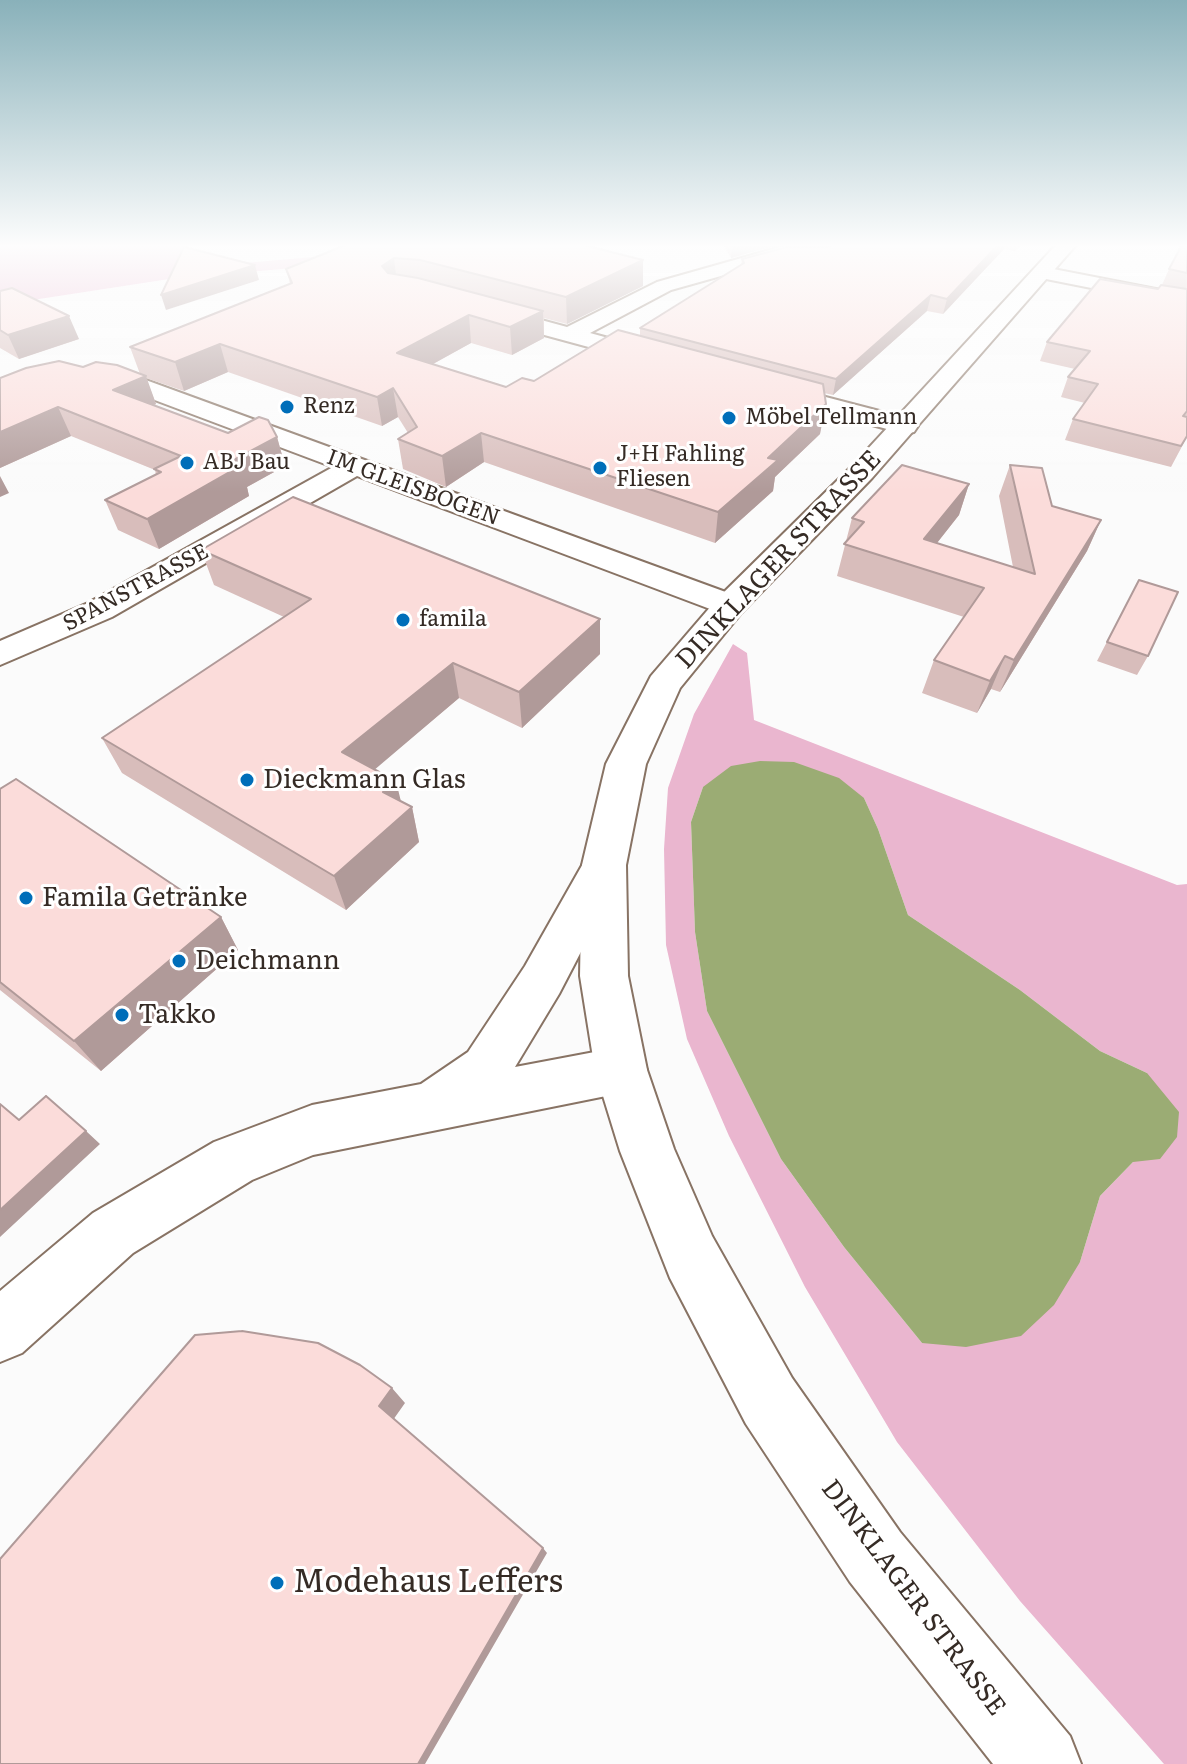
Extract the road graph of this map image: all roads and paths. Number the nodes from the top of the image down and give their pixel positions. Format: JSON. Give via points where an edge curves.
{"nodes":[{"id":1,"x":541,"y":327,"type":"edge"},
{"id":2,"x":584,"y":327,"type":"edge"},
{"id":3,"x":994,"y":327,"type":"edge"},
{"id":4,"x":569,"y":335,"type":"junction"},
{"id":5,"x":671,"y":363,"type":"edge"},
{"id":6,"x":745,"y":383,"type":"edge"},
{"id":7,"x":0,"y":394,"type":"edge"},
{"id":8,"x":905,"y":426,"type":"junction"},
{"id":9,"x":353,"y":467,"type":"junction"},
{"id":10,"x":730,"y":605,"type":"junction"},
{"id":11,"x":0,"y":654,"type":"edge"},
{"id":12,"x":604,"y":865,"type":"junction"},
{"id":13,"x":621,"y":1070,"type":"junction"},
{"id":14,"x":429,"y":1107,"type":"junction"},
{"id":15,"x":2,"y":1324,"type":"edge"},
{"id":16,"x":1042,"y":1764,"type":"edge"}],
"edges":[{"from":1,"to":4,"type":"street"},
{"from":2,"to":4,"type":"street"},
{"from":3,"to":8,"type":"street","name":"DINKLAGER STRASSE"},
{"from":4,"to":5,"type":"street"},
{"from":6,"to":8,"type":"street"},
{"from":7,"to":9,"type":"street","name":"IM GLEISBOGEN","via":[[70,379],[134,384]]},
{"from":8,"to":10,"type":"street","name":"DINKLAGER STRASSE"},
{"from":9,"to":10,"type":"street","name":"IM GLEISBOGEN"},
{"from":9,"to":11,"type":"street","name":"SPANSTRASSE","via":[[100,610]]},
{"from":10,"to":12,"type":"street","name":"DINKLAGER STRASSE","via":[[664,684],[626,764]]},
{"from":12,"to":13,"type":"street","name":"DINKLAGER STRASSE","via":[[604,976]]},
{"from":12,"to":14,"type":"street","via":[[542,980],[486,1068]]},
{"from":13,"to":14,"type":"street"},
{"from":13,"to":16,"type":"street","name":"DINKLAGER STRASSE","via":[[647,1151],[691,1257],[769,1401],[875,1557]]},
{"from":14,"to":15,"type":"street","via":[[312,1130],[233,1161],[113,1233]]}]}
